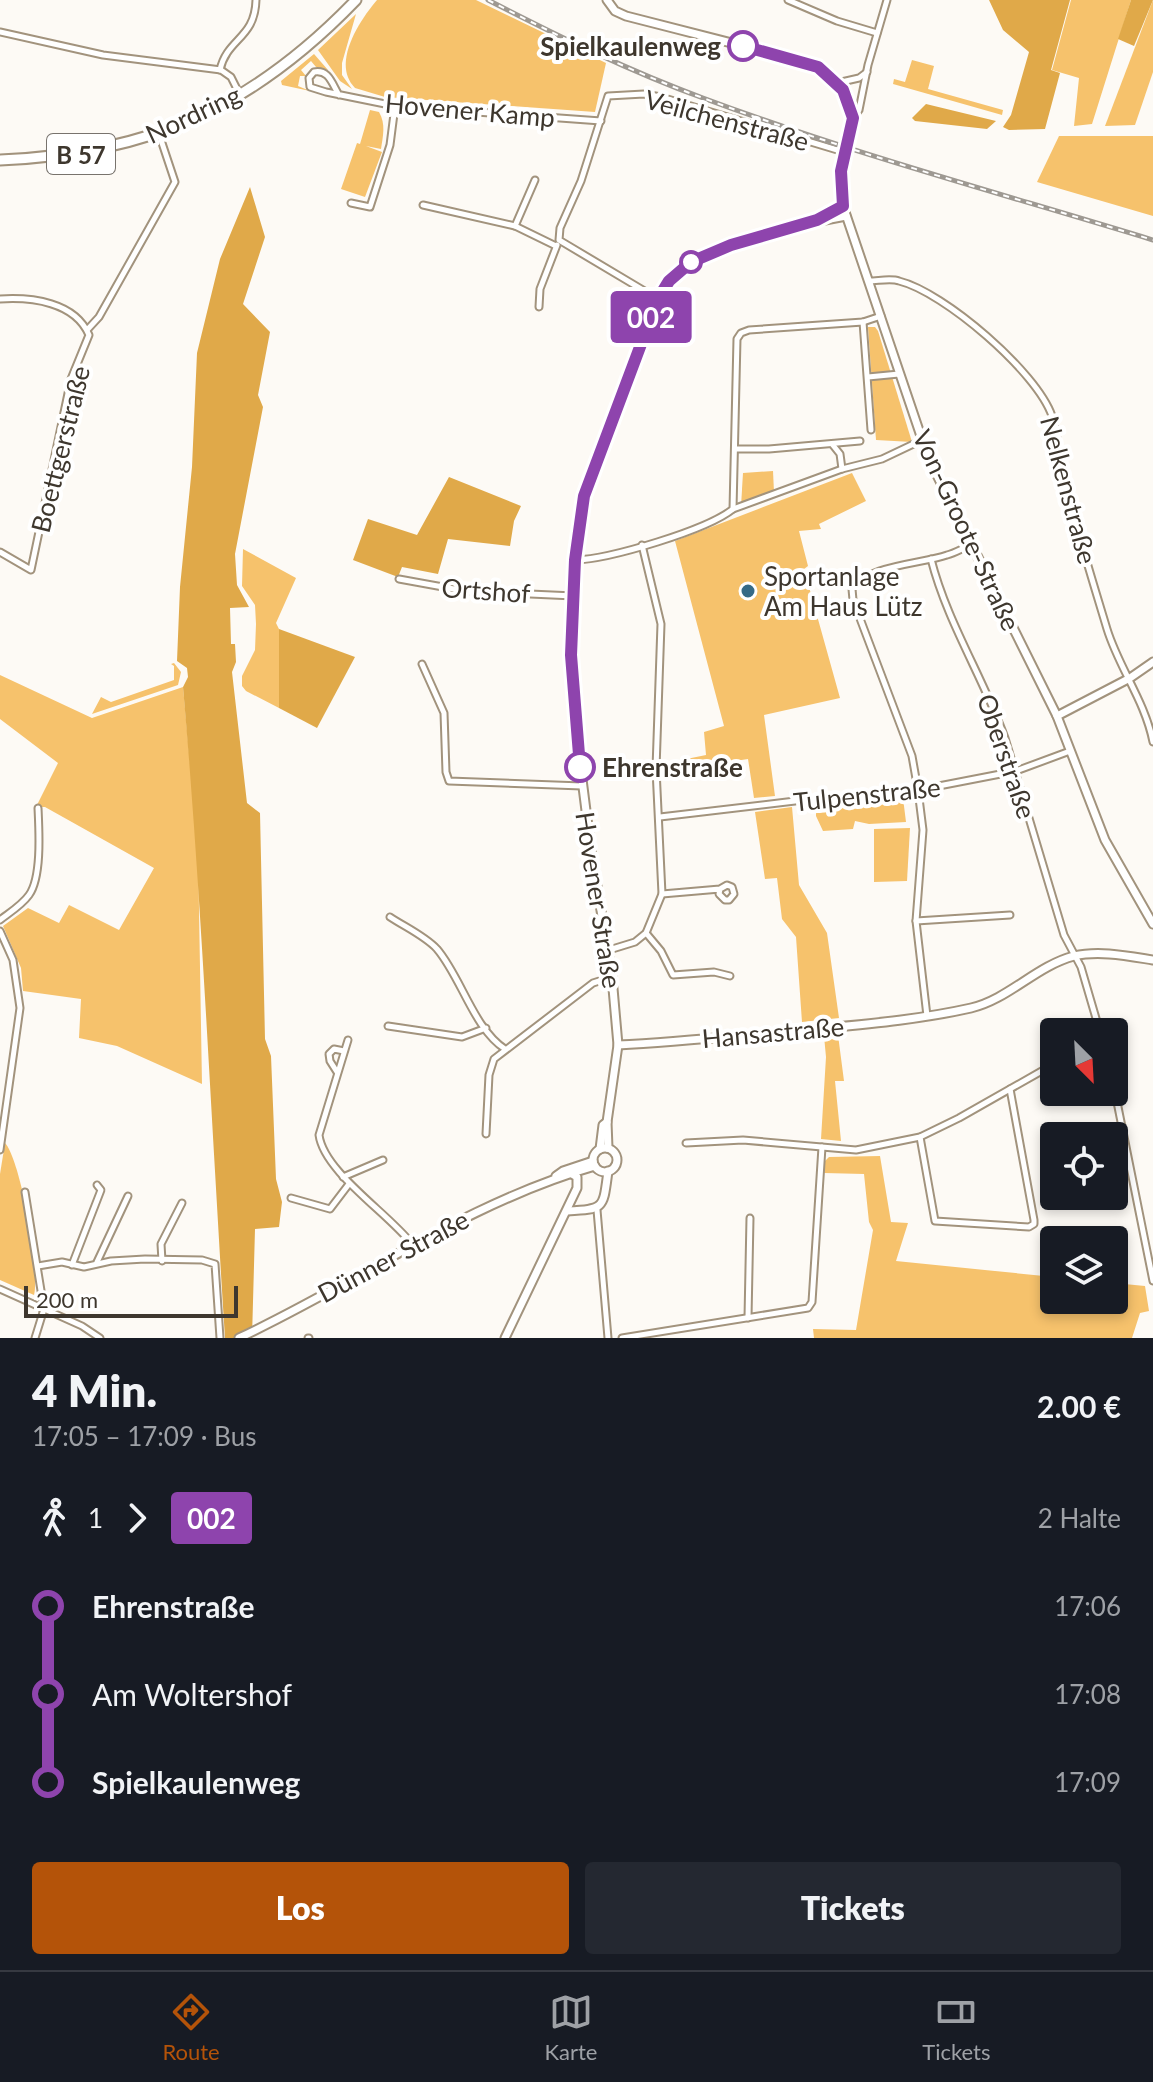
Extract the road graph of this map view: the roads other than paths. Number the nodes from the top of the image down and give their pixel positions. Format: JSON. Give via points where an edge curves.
{"nodes":[{"id":1,"x":256,"y":0,"type":"edge"},
{"id":2,"x":356,"y":0,"type":"edge"},
{"id":3,"x":607,"y":0,"type":"edge"},
{"id":4,"x":788,"y":0,"type":"edge"},
{"id":5,"x":887,"y":0,"type":"edge"},
{"id":6,"x":0,"y":32,"type":"edge"},
{"id":7,"x":877,"y":33,"type":"junction"},
{"id":8,"x":220,"y":70,"type":"junction"},
{"id":9,"x":867,"y":71,"type":"junction"},
{"id":10,"x":837,"y":83,"type":"junction"},
{"id":11,"x":239,"y":94,"type":"junction"},
{"id":12,"x":339,"y":95,"type":"junction"},
{"id":13,"x":395,"y":106,"type":"junction"},
{"id":14,"x":853,"y":118,"type":"junction"},
{"id":15,"x":601,"y":121,"type":"junction"},
{"id":16,"x":159,"y":134,"type":"junction"},
{"id":17,"x":844,"y":152,"type":"junction"},
{"id":18,"x":0,"y":160,"type":"edge"},
{"id":19,"x":535,"y":180,"type":"dead end"},
{"id":20,"x":351,"y":203,"type":"dead end"},
{"id":21,"x":423,"y":205,"type":"dead end"},
{"id":22,"x":843,"y":206,"type":"junction"},
{"id":23,"x":846,"y":216,"type":"junction"},
{"id":24,"x":817,"y":220,"type":"junction"},
{"id":25,"x":515,"y":226,"type":"junction"},
{"id":26,"x":557,"y":243,"type":"junction"},
{"id":27,"x":869,"y":281,"type":"junction"},
{"id":28,"x":0,"y":299,"type":"edge"},
{"id":29,"x":658,"y":299,"type":"junction"},
{"id":30,"x":539,"y":307,"type":"dead end"},
{"id":31,"x":881,"y":316,"type":"junction"},
{"id":32,"x":863,"y":322,"type":"junction"},
{"id":33,"x":87,"y":330,"type":"junction"},
{"id":34,"x":899,"y":374,"type":"junction"},
{"id":35,"x":868,"y":377,"type":"junction"},
{"id":36,"x":871,"y":430,"type":"dead end"},
{"id":37,"x":922,"y":440,"type":"junction"},
{"id":38,"x":860,"y":441,"type":"dead end"},
{"id":39,"x":832,"y":444,"type":"junction"},
{"id":40,"x":735,"y":449,"type":"junction"},
{"id":41,"x":842,"y":469,"type":"junction"},
{"id":42,"x":733,"y":509,"type":"junction"},
{"id":43,"x":642,"y":545,"type":"junction"},
{"id":44,"x":971,"y":545,"type":"junction"},
{"id":45,"x":0,"y":552,"type":"edge"},
{"id":46,"x":931,"y":559,"type":"junction"},
{"id":47,"x":575,"y":560,"type":"junction"},
{"id":48,"x":399,"y":579,"type":"dead end"},
{"id":49,"x":574,"y":596,"type":"junction"},
{"id":50,"x":1153,"y":662,"type":"edge"},
{"id":51,"x":422,"y":664,"type":"dead end"},
{"id":52,"x":1130,"y":678,"type":"junction"},
{"id":53,"x":1057,"y":716,"type":"junction"},
{"id":54,"x":1153,"y":742,"type":"edge"},
{"id":55,"x":1070,"y":751,"type":"junction"},
{"id":56,"x":1016,"y":771,"type":"junction"},
{"id":57,"x":582,"y":786,"type":"junction"},
{"id":58,"x":918,"y":790,"type":"junction"},
{"id":59,"x":38,"y":808,"type":"dead end"},
{"id":60,"x":660,"y":817,"type":"junction"},
{"id":61,"x":720,"y":889,"type":"dead end"},
{"id":62,"x":662,"y":894,"type":"junction"},
{"id":63,"x":1010,"y":915,"type":"dead end"},
{"id":64,"x":390,"y":917,"type":"dead end"},
{"id":65,"x":0,"y":920,"type":"edge"},
{"id":66,"x":916,"y":921,"type":"junction"},
{"id":67,"x":1153,"y":924,"type":"edge"},
{"id":68,"x":0,"y":931,"type":"edge"},
{"id":69,"x":646,"y":933,"type":"junction"},
{"id":70,"x":609,"y":950,"type":"junction"},
{"id":71,"x":1075,"y":956,"type":"junction"},
{"id":72,"x":1153,"y":960,"type":"edge"},
{"id":73,"x":730,"y":976,"type":"dead end"},
{"id":74,"x":612,"y":977,"type":"junction"},
{"id":75,"x":927,"y":1016,"type":"junction"},
{"id":76,"x":1096,"y":1018,"type":"edge"},
{"id":77,"x":388,"y":1026,"type":"dead end"},
{"id":78,"x":486,"y":1028,"type":"junction"},
{"id":79,"x":348,"y":1040,"type":"dead end"},
{"id":80,"x":618,"y":1045,"type":"junction"},
{"id":81,"x":505,"y":1049,"type":"junction"},
{"id":82,"x":344,"y":1051,"type":"junction"},
{"id":83,"x":337,"y":1072,"type":"junction"},
{"id":84,"x":1040,"y":1072,"type":"edge"},
{"id":85,"x":1010,"y":1089,"type":"junction"},
{"id":86,"x":4,"y":1098,"type":"edge"},
{"id":87,"x":1118,"y":1106,"type":"edge"},
{"id":88,"x":486,"y":1134,"type":"dead end"},
{"id":89,"x":920,"y":1137,"type":"junction"},
{"id":90,"x":686,"y":1143,"type":"dead end"},
{"id":91,"x":822,"y":1147,"type":"junction"},
{"id":92,"x":604,"y":1148,"type":"junction"},
{"id":93,"x":0,"y":1150,"type":"edge"},
{"id":94,"x":383,"y":1160,"type":"dead end"},
{"id":95,"x":599,"y":1167,"type":"junction"},
{"id":96,"x":572,"y":1174,"type":"junction"},
{"id":97,"x":343,"y":1177,"type":"junction"},
{"id":98,"x":551,"y":1180,"type":"junction"},
{"id":99,"x":349,"y":1184,"type":"junction"},
{"id":100,"x":97,"y":1185,"type":"dead end"},
{"id":101,"x":25,"y":1192,"type":"dead end"},
{"id":102,"x":128,"y":1196,"type":"dead end"},
{"id":103,"x":291,"y":1198,"type":"dead end"},
{"id":104,"x":182,"y":1203,"type":"dead end"},
{"id":105,"x":597,"y":1210,"type":"junction"},
{"id":106,"x":567,"y":1211,"type":"junction"},
{"id":107,"x":750,"y":1218,"type":"dead end"},
{"id":108,"x":412,"y":1244,"type":"junction"},
{"id":109,"x":162,"y":1261,"type":"junction"},
{"id":110,"x":96,"y":1263,"type":"junction"},
{"id":111,"x":72,"y":1265,"type":"junction"},
{"id":112,"x":38,"y":1266,"type":"junction"},
{"id":113,"x":1153,"y":1281,"type":"edge"},
{"id":114,"x":0,"y":1289,"type":"edge"},
{"id":115,"x":44,"y":1309,"type":"junction"},
{"id":116,"x":748,"y":1318,"type":"junction"},
{"id":117,"x":35,"y":1338,"type":"edge"},
{"id":118,"x":100,"y":1338,"type":"edge"},
{"id":119,"x":220,"y":1338,"type":"edge"},
{"id":120,"x":239,"y":1338,"type":"edge"},
{"id":121,"x":505,"y":1338,"type":"edge"},
{"id":122,"x":608,"y":1338,"type":"edge"},
{"id":123,"x":622,"y":1338,"type":"edge"}],
"edges":[{"from":1,"to":8,"type":"street","via":[[252,24],[226,53]]},
{"from":2,"to":11,"type":"main road","name":"Nordring","number":"B 57","via":[[311,44]]},
{"from":3,"to":10,"type":"street","via":[[626,16],[802,61]]},
{"from":4,"to":7,"type":"street"},
{"from":5,"to":7,"type":"street"},
{"from":6,"to":8,"type":"street","via":[[103,55]]},
{"from":7,"to":9,"type":"street"},
{"from":8,"to":11,"type":"street","via":[[231,77]]},
{"from":9,"to":10,"type":"street"},
{"from":9,"to":14,"type":"street"},
{"from":10,"to":14,"type":"street"},
{"from":11,"to":16,"type":"main road","name":"Nordring","number":"B 57"},
{"from":12,"to":12,"type":"street","name":"Hovener Kamp","via":[[328,75],[311,75],[310,87]]},
{"from":12,"to":13,"type":"street","name":"Hovener Kamp"},
{"from":13,"to":15,"type":"street","name":"Hovener Kamp"},
{"from":13,"to":20,"type":"street","via":[[390,145],[370,207]]},
{"from":14,"to":17,"type":"street","name":"Von-Groote-Straße"},
{"from":15,"to":17,"type":"street","name":"Veilchenstraße","via":[[608,96],[644,94]]},
{"from":15,"to":26,"type":"street"},
{"from":16,"to":18,"type":"main road","name":"Nordring","number":"B 57","via":[[80,154]]},
{"from":16,"to":33,"type":"street","name":"Boettgerstraße","via":[[175,182]]},
{"from":17,"to":22,"type":"street","name":"Von-Groote-Straße"},
{"from":19,"to":25,"type":"street"},
{"from":21,"to":25,"type":"street"},
{"from":22,"to":23,"type":"street","name":"Von-Groote-Straße"},
{"from":22,"to":24,"type":"street","name":"Hovener Straße"},
{"from":23,"to":24,"type":"street","name":"Hovener Straße"},
{"from":23,"to":27,"type":"street","name":"Von-Groote-Straße"},
{"from":24,"to":29,"type":"street","name":"Hovener Straße","via":[[691,262]]},
{"from":25,"to":26,"type":"street"},
{"from":26,"to":29,"type":"street"},
{"from":26,"to":30,"type":"street"},
{"from":27,"to":31,"type":"street","name":"Von-Groote-Straße"},
{"from":27,"to":52,"type":"street","name":"Nelkenstraße","via":[[899,280],[932,297],[983,332],[1042,398],[1052,415],[1063,475],[1106,626]]},
{"from":28,"to":33,"type":"street","name":"Boettgerstraße","via":[[39,300],[80,320]]},
{"from":29,"to":47,"type":"street","name":"Hovener Straße","via":[[584,496]]},
{"from":31,"to":32,"type":"street"},
{"from":31,"to":34,"type":"street","name":"Von-Groote-Straße"},
{"from":32,"to":35,"type":"street"},
{"from":32,"to":40,"type":"street","via":[[741,333]]},
{"from":33,"to":45,"type":"street","name":"Boettgerstraße","via":[[88,343],[71,379],[31,570]]},
{"from":34,"to":35,"type":"street"},
{"from":34,"to":37,"type":"street","name":"Von-Groote-Straße"},
{"from":35,"to":36,"type":"street"},
{"from":37,"to":41,"type":"street","via":[[882,459]]},
{"from":37,"to":44,"type":"street","name":"Von-Groote-Straße"},
{"from":38,"to":39,"type":"street"},
{"from":39,"to":40,"type":"street"},
{"from":39,"to":41,"type":"street"},
{"from":40,"to":42,"type":"street"},
{"from":41,"to":42,"type":"street"},
{"from":42,"to":43,"type":"street"},
{"from":43,"to":47,"type":"street"},
{"from":43,"to":60,"type":"street","via":[[661,624],[656,769]]},
{"from":44,"to":46,"type":"street"},
{"from":44,"to":53,"type":"street","name":"Von-Groote-Straße"},
{"from":46,"to":56,"type":"street","name":"Oberstraße"},
{"from":46,"to":58,"type":"street","via":[[886,569],[852,589],[912,756]]},
{"from":47,"to":49,"type":"street","name":"Hovener Straße"},
{"from":48,"to":49,"type":"street","name":"Ortshof","via":[[465,591]]},
{"from":49,"to":57,"type":"street","name":"Hovener Straße","via":[[571,668]]},
{"from":50,"to":52,"type":"street"},
{"from":51,"to":57,"type":"street","via":[[444,713],[449,781]]},
{"from":52,"to":53,"type":"street"},
{"from":52,"to":54,"type":"street","name":"Nelkenstraße"},
{"from":53,"to":55,"type":"street","name":"Von-Groote-Straße"},
{"from":55,"to":56,"type":"street","name":"Tulpenstraße"},
{"from":55,"to":67,"type":"street","name":"Von-Groote-Straße","via":[[1105,840]]},
{"from":56,"to":58,"type":"street","name":"Tulpenstraße"},
{"from":56,"to":71,"type":"street","name":"Oberstraße","via":[[1064,935]]},
{"from":57,"to":70,"type":"street","name":"Hovener Straße"},
{"from":58,"to":60,"type":"street","name":"Tulpenstraße"},
{"from":58,"to":66,"type":"street","via":[[923,830]]},
{"from":59,"to":65,"type":"street","via":[[34,885]]},
{"from":60,"to":62,"type":"street"},
{"from":61,"to":62,"type":"street"},
{"from":62,"to":69,"type":"street"},
{"from":63,"to":66,"type":"street"},
{"from":64,"to":78,"type":"street","via":[[439,951]]},
{"from":66,"to":75,"type":"street"},
{"from":68,"to":86,"type":"street","via":[[19,992]]},
{"from":69,"to":70,"type":"street"},
{"from":69,"to":73,"type":"street","via":[[673,975]]},
{"from":70,"to":74,"type":"street","name":"Hovener Straße"},
{"from":71,"to":72,"type":"street","name":"Hansastraße"},
{"from":71,"to":75,"type":"street","name":"Hansastraße","via":[[995,1000]]},
{"from":71,"to":76,"type":"street","name":"Oberstraße"},
{"from":74,"to":80,"type":"street","name":"Hovener Straße"},
{"from":74,"to":81,"type":"street","via":[[593,983]]},
{"from":75,"to":80,"type":"street","name":"Hansastraße"},
{"from":77,"to":78,"type":"street","via":[[462,1037]]},
{"from":78,"to":81,"type":"street"},
{"from":79,"to":82,"type":"street"},
{"from":80,"to":92,"type":"street","name":"Hovener Straße","via":[[603,1125]]},
{"from":81,"to":88,"type":"street","via":[[494,1059],[489,1075]]},
{"from":82,"to":83,"type":"street"},
{"from":82,"to":83,"type":"street","via":[[329,1054]]},
{"from":83,"to":97,"type":"street","via":[[319,1135]]},
{"from":84,"to":85,"type":"street"},
{"from":85,"to":89,"type":"street"},
{"from":85,"to":89,"type":"street","via":[[1034,1220],[1029,1227],[935,1221]]},
{"from":86,"to":93,"type":"street"},
{"from":87,"to":113,"type":"street"},
{"from":89,"to":91,"type":"street","via":[[856,1150]]},
{"from":90,"to":91,"type":"street","via":[[743,1140]]},
{"from":91,"to":116,"type":"street","via":[[812,1302],[808,1308]]},
{"from":92,"to":95,"type":"street","via":[[596,1151]]},
{"from":92,"to":95,"type":"street","via":[[614,1152],[617,1161]]},
{"from":94,"to":97,"type":"street"},
{"from":95,"to":96,"type":"street","name":"Dünner Straße"},
{"from":95,"to":98,"type":"street","name":"Dünner Straße","via":[[563,1171]]},
{"from":95,"to":105,"type":"street","via":[[603,1196]]},
{"from":96,"to":98,"type":"street","name":"Dünner Straße"},
{"from":96,"to":106,"type":"street","via":[[578,1180]]},
{"from":97,"to":99,"type":"street"},
{"from":98,"to":108,"type":"street","name":"Dünner Straße"},
{"from":99,"to":103,"type":"street","via":[[330,1209]]},
{"from":99,"to":108,"type":"street","via":[[398,1225]]},
{"from":100,"to":111,"type":"street","via":[[101,1190]]},
{"from":101,"to":112,"type":"street"},
{"from":102,"to":110,"type":"street"},
{"from":104,"to":109,"type":"street","via":[[161,1244]]},
{"from":105,"to":106,"type":"street"},
{"from":105,"to":122,"type":"street"},
{"from":106,"to":121,"type":"street"},
{"from":107,"to":116,"type":"street"},
{"from":108,"to":120,"type":"street","name":"Dünner Straße"},
{"from":109,"to":110,"type":"street"},
{"from":109,"to":119,"type":"street","via":[[215,1264]]},
{"from":110,"to":111,"type":"street"},
{"from":111,"to":112,"type":"street"},
{"from":112,"to":115,"type":"street"},
{"from":114,"to":115,"type":"street"},
{"from":115,"to":117,"type":"street"},
{"from":115,"to":118,"type":"street"},
{"from":116,"to":123,"type":"street"}]}
